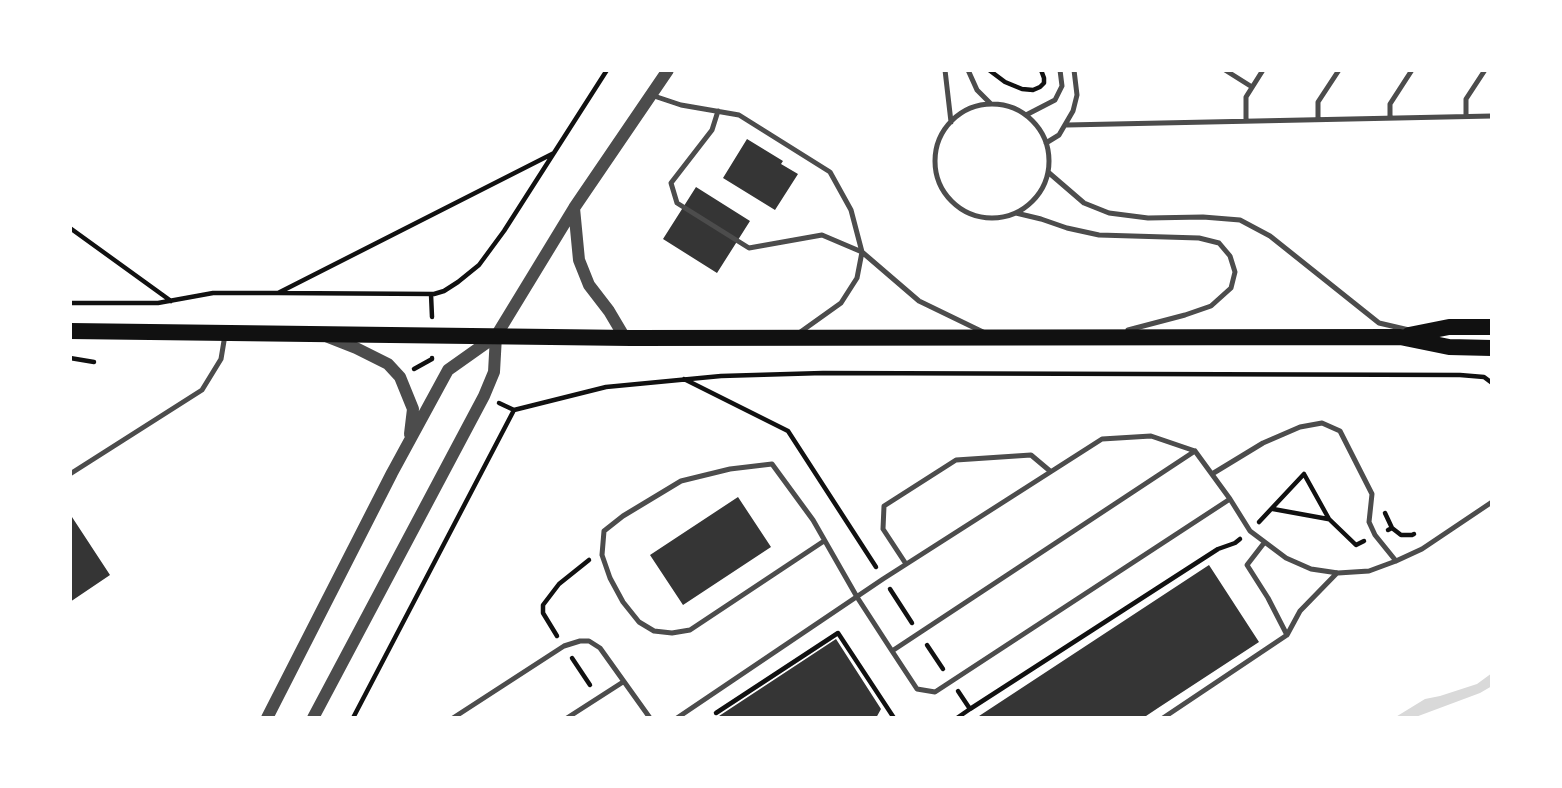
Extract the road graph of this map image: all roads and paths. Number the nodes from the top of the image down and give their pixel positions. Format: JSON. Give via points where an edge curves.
{"nodes":[{"id":1,"x":607,"y":70,"type":"edge"},
{"id":2,"x":668,"y":70,"type":"edge"},
{"id":3,"x":945,"y":70,"type":"edge"},
{"id":4,"x":968,"y":70,"type":"edge"},
{"id":5,"x":989,"y":70,"type":"edge"},
{"id":6,"x":1041,"y":70,"type":"edge"},
{"id":7,"x":1060,"y":70,"type":"edge"},
{"id":8,"x":1074,"y":70,"type":"edge"},
{"id":9,"x":1225,"y":70,"type":"edge"},
{"id":10,"x":1263,"y":70,"type":"edge"},
{"id":11,"x":1339,"y":70,"type":"edge"},
{"id":12,"x":1412,"y":70,"type":"edge"},
{"id":13,"x":1485,"y":70,"type":"edge"},
{"id":14,"x":1252,"y":87,"type":"junction"},
{"id":15,"x":651,"y":95,"type":"junction"},
{"id":16,"x":991,"y":104,"type":"junction"},
{"id":17,"x":718,"y":111,"type":"junction"},
{"id":18,"x":1026,"y":115,"type":"junction"},
{"id":19,"x":1466,"y":116,"type":"junction"},
{"id":20,"x":1492,"y":116,"type":"edge"},
{"id":21,"x":1390,"y":118,"type":"junction"},
{"id":22,"x":1318,"y":119,"type":"junction"},
{"id":23,"x":1246,"y":120,"type":"junction"},
{"id":24,"x":951,"y":122,"type":"junction"},
{"id":25,"x":1067,"y":125,"type":"junction"},
{"id":26,"x":1046,"y":143,"type":"junction"},
{"id":27,"x":554,"y":153,"type":"junction"},
{"id":28,"x":1048,"y":172,"type":"junction"},
{"id":29,"x":574,"y":208,"type":"junction"},
{"id":30,"x":1016,"y":214,"type":"junction"},
{"id":31,"x":70,"y":228,"type":"edge"},
{"id":32,"x":862,"y":252,"type":"junction"},
{"id":33,"x":278,"y":293,"type":"junction"},
{"id":34,"x":432,"y":294,"type":"junction"},
{"id":35,"x":171,"y":301,"type":"junction"},
{"id":36,"x":70,"y":303,"type":"edge"},
{"id":37,"x":1492,"y":327,"type":"edge"},
{"id":38,"x":70,"y":331,"type":"edge"},
{"id":39,"x":225,"y":332,"type":"junction"},
{"id":40,"x":316,"y":333,"type":"junction"},
{"id":41,"x":1422,"y":333,"type":"junction"},
{"id":42,"x":432,"y":334,"type":"junction"},
{"id":43,"x":496,"y":336,"type":"junction"},
{"id":44,"x":794,"y":336,"type":"junction"},
{"id":45,"x":1102,"y":337,"type":"junction"},
{"id":46,"x":1400,"y":337,"type":"junction"},
{"id":47,"x":625,"y":338,"type":"junction"},
{"id":48,"x":995,"y":338,"type":"junction"},
{"id":49,"x":1492,"y":348,"type":"edge"},
{"id":50,"x":70,"y":358,"type":"edge"},
{"id":51,"x":94,"y":362,"type":"dead end"},
{"id":52,"x":400,"y":377,"type":"junction"},
{"id":53,"x":683,"y":379,"type":"junction"},
{"id":54,"x":1492,"y":383,"type":"edge"},
{"id":55,"x":788,"y":431,"type":"dead end"},
{"id":56,"x":409,"y":441,"type":"junction"},
{"id":57,"x":1195,"y":451,"type":"junction"},
{"id":58,"x":1051,"y":471,"type":"junction"},
{"id":59,"x":70,"y":474,"type":"edge"},
{"id":60,"x":1212,"y":474,"type":"junction"},
{"id":61,"x":1230,"y":499,"type":"junction"},
{"id":62,"x":1492,"y":502,"type":"edge"},
{"id":63,"x":1273,"y":509,"type":"dead end"},
{"id":64,"x":1329,"y":519,"type":"dead end"},
{"id":65,"x":824,"y":541,"type":"junction"},
{"id":66,"x":1264,"y":543,"type":"junction"},
{"id":67,"x":1396,"y":561,"type":"junction"},
{"id":68,"x":906,"y":564,"type":"junction"},
{"id":69,"x":1338,"y":573,"type":"junction"},
{"id":70,"x":857,"y":597,"type":"junction"},
{"id":71,"x":1287,"y":635,"type":"junction"},
{"id":72,"x":892,"y":652,"type":"junction"},
{"id":73,"x":623,"y":682,"type":"junction"},
{"id":74,"x":970,"y":709,"type":"dead end"},
{"id":75,"x":267,"y":718,"type":"edge"},
{"id":76,"x":313,"y":718,"type":"edge"},
{"id":77,"x":353,"y":718,"type":"edge"},
{"id":78,"x":453,"y":718,"type":"edge"},
{"id":79,"x":567,"y":718,"type":"edge"},
{"id":80,"x":650,"y":718,"type":"edge"},
{"id":81,"x":677,"y":718,"type":"edge"},
{"id":82,"x":708,"y":718,"type":"edge"},
{"id":83,"x":894,"y":718,"type":"edge"},
{"id":84,"x":957,"y":718,"type":"edge"},
{"id":85,"x":1163,"y":718,"type":"edge"}],
"edges":[{"from":1,"to":27,"type":"path"},
{"from":2,"to":15,"type":"street"},
{"from":3,"to":24,"type":"lane"},
{"from":4,"to":16,"type":"lane","via":[[976,90]]},
{"from":5,"to":6,"type":"path","via":[[1004,82],[1032,90],[1044,83]]},
{"from":7,"to":18,"type":"lane","via":[[1062,86],[1055,100]]},
{"from":8,"to":25,"type":"lane","via":[[1077,95]]},
{"from":9,"to":14,"type":"lane"},
{"from":10,"to":14,"type":"lane"},
{"from":11,"to":22,"type":"lane","via":[[1318,102]]},
{"from":12,"to":21,"type":"lane","via":[[1390,104]]},
{"from":13,"to":19,"type":"lane","via":[[1466,99]]},
{"from":14,"to":23,"type":"lane","via":[[1246,97]]},
{"from":15,"to":17,"type":"lane"},
{"from":15,"to":29,"type":"street"},
{"from":16,"to":18,"type":"lane"},
{"from":16,"to":24,"type":"lane","via":[[969,109]]},
{"from":17,"to":32,"type":"lane","via":[[739,114],[830,173],[851,210]]},
{"from":17,"to":32,"type":"lane","via":[[712,130],[671,183],[677,203],[749,248],[822,235]]},
{"from":18,"to":26,"type":"lane"},
{"from":19,"to":20,"type":"lane"},
{"from":19,"to":21,"type":"lane"},
{"from":21,"to":22,"type":"lane"},
{"from":22,"to":23,"type":"lane"},
{"from":23,"to":25,"type":"lane"},
{"from":24,"to":30,"type":"lane","via":[[935,157],[936,177],[945,194],[959,208],[977,216]]},
{"from":25,"to":26,"type":"lane"},
{"from":26,"to":28,"type":"lane"},
{"from":27,"to":33,"type":"path"},
{"from":27,"to":34,"type":"path","via":[[480,265],[444,291]]},
{"from":28,"to":30,"type":"lane","via":[[1042,189]]},
{"from":28,"to":41,"type":"lane","via":[[1084,203],[1109,213],[1240,220],[1270,236],[1379,323]]},
{"from":29,"to":43,"type":"street"},
{"from":29,"to":47,"type":"street","via":[[579,260],[589,285]]},
{"from":30,"to":45,"type":"lane","via":[[1099,235],[1199,238],[1219,243],[1230,256],[1236,272],[1231,288],[1211,306]]},
{"from":31,"to":35,"type":"path"},
{"from":32,"to":44,"type":"lane","via":[[857,278],[841,303]]},
{"from":32,"to":48,"type":"lane","via":[[919,300]]},
{"from":33,"to":34,"type":"path"},
{"from":33,"to":35,"type":"path","via":[[213,293]]},
{"from":34,"to":42,"type":"path"},
{"from":35,"to":36,"type":"path"},
{"from":37,"to":41,"type":"main road","via":[[1449,327]]},
{"from":38,"to":39,"type":"main road"},
{"from":39,"to":40,"type":"main road"},
{"from":39,"to":59,"type":"lane","via":[[221,359],[202,390]]},
{"from":40,"to":42,"type":"main road"},
{"from":40,"to":52,"type":"street","via":[[388,364]]},
{"from":41,"to":46,"type":"main road"},
{"from":42,"to":43,"type":"main road"},
{"from":42,"to":52,"type":"path","via":[[432,359]]},
{"from":43,"to":47,"type":"main road"},
{"from":43,"to":56,"type":"street","via":[[449,370]]},
{"from":43,"to":76,"type":"street","via":[[494,372],[485,396]]},
{"from":44,"to":47,"type":"main road"},
{"from":44,"to":48,"type":"main road"},
{"from":45,"to":46,"type":"main road"},
{"from":45,"to":48,"type":"main road"},
{"from":46,"to":49,"type":"main road","via":[[1449,347]]},
{"from":50,"to":51,"type":"path"},
{"from":52,"to":56,"type":"street","via":[[413,409]]},
{"from":53,"to":54,"type":"path","via":[[823,373],[1432,374],[1484,377]]},
{"from":53,"to":55,"type":"path"},
{"from":53,"to":77,"type":"path","via":[[606,387],[514,410]]},
{"from":56,"to":75,"type":"street"},
{"from":57,"to":58,"type":"lane","via":[[1151,436],[1102,439]]},
{"from":57,"to":60,"type":"lane"},
{"from":57,"to":72,"type":"lane"},
{"from":58,"to":68,"type":"lane"},
{"from":58,"to":68,"type":"lane","via":[[1031,455],[956,460],[884,506],[883,529]]},
{"from":60,"to":61,"type":"lane"},
{"from":60,"to":67,"type":"lane","via":[[1300,427],[1322,423],[1339,431],[1372,494],[1369,522]]},
{"from":61,"to":66,"type":"lane","via":[[1250,531]]},
{"from":61,"to":72,"type":"lane","via":[[935,692],[917,689]]},
{"from":62,"to":67,"type":"lane"},
{"from":63,"to":64,"type":"path"},
{"from":65,"to":65,"type":"lane","via":[[772,464],[681,481],[604,531],[603,555],[623,603],[639,622],[672,634],[690,630]]},
{"from":65,"to":70,"type":"lane"},
{"from":66,"to":69,"type":"lane","via":[[1311,569]]},
{"from":66,"to":71,"type":"lane","via":[[1247,565]]},
{"from":67,"to":69,"type":"lane","via":[[1369,571]]},
{"from":68,"to":70,"type":"lane"},
{"from":69,"to":71,"type":"lane","via":[[1300,611]]},
{"from":70,"to":72,"type":"lane"},
{"from":70,"to":81,"type":"lane"},
{"from":71,"to":85,"type":"lane"},
{"from":73,"to":78,"type":"lane","via":[[600,648],[580,641],[564,646]]},
{"from":73,"to":79,"type":"lane"},
{"from":73,"to":80,"type":"lane"},
{"from":74,"to":84,"type":"path"},
{"from":82,"to":83,"type":"path","via":[[838,633]]}]}
